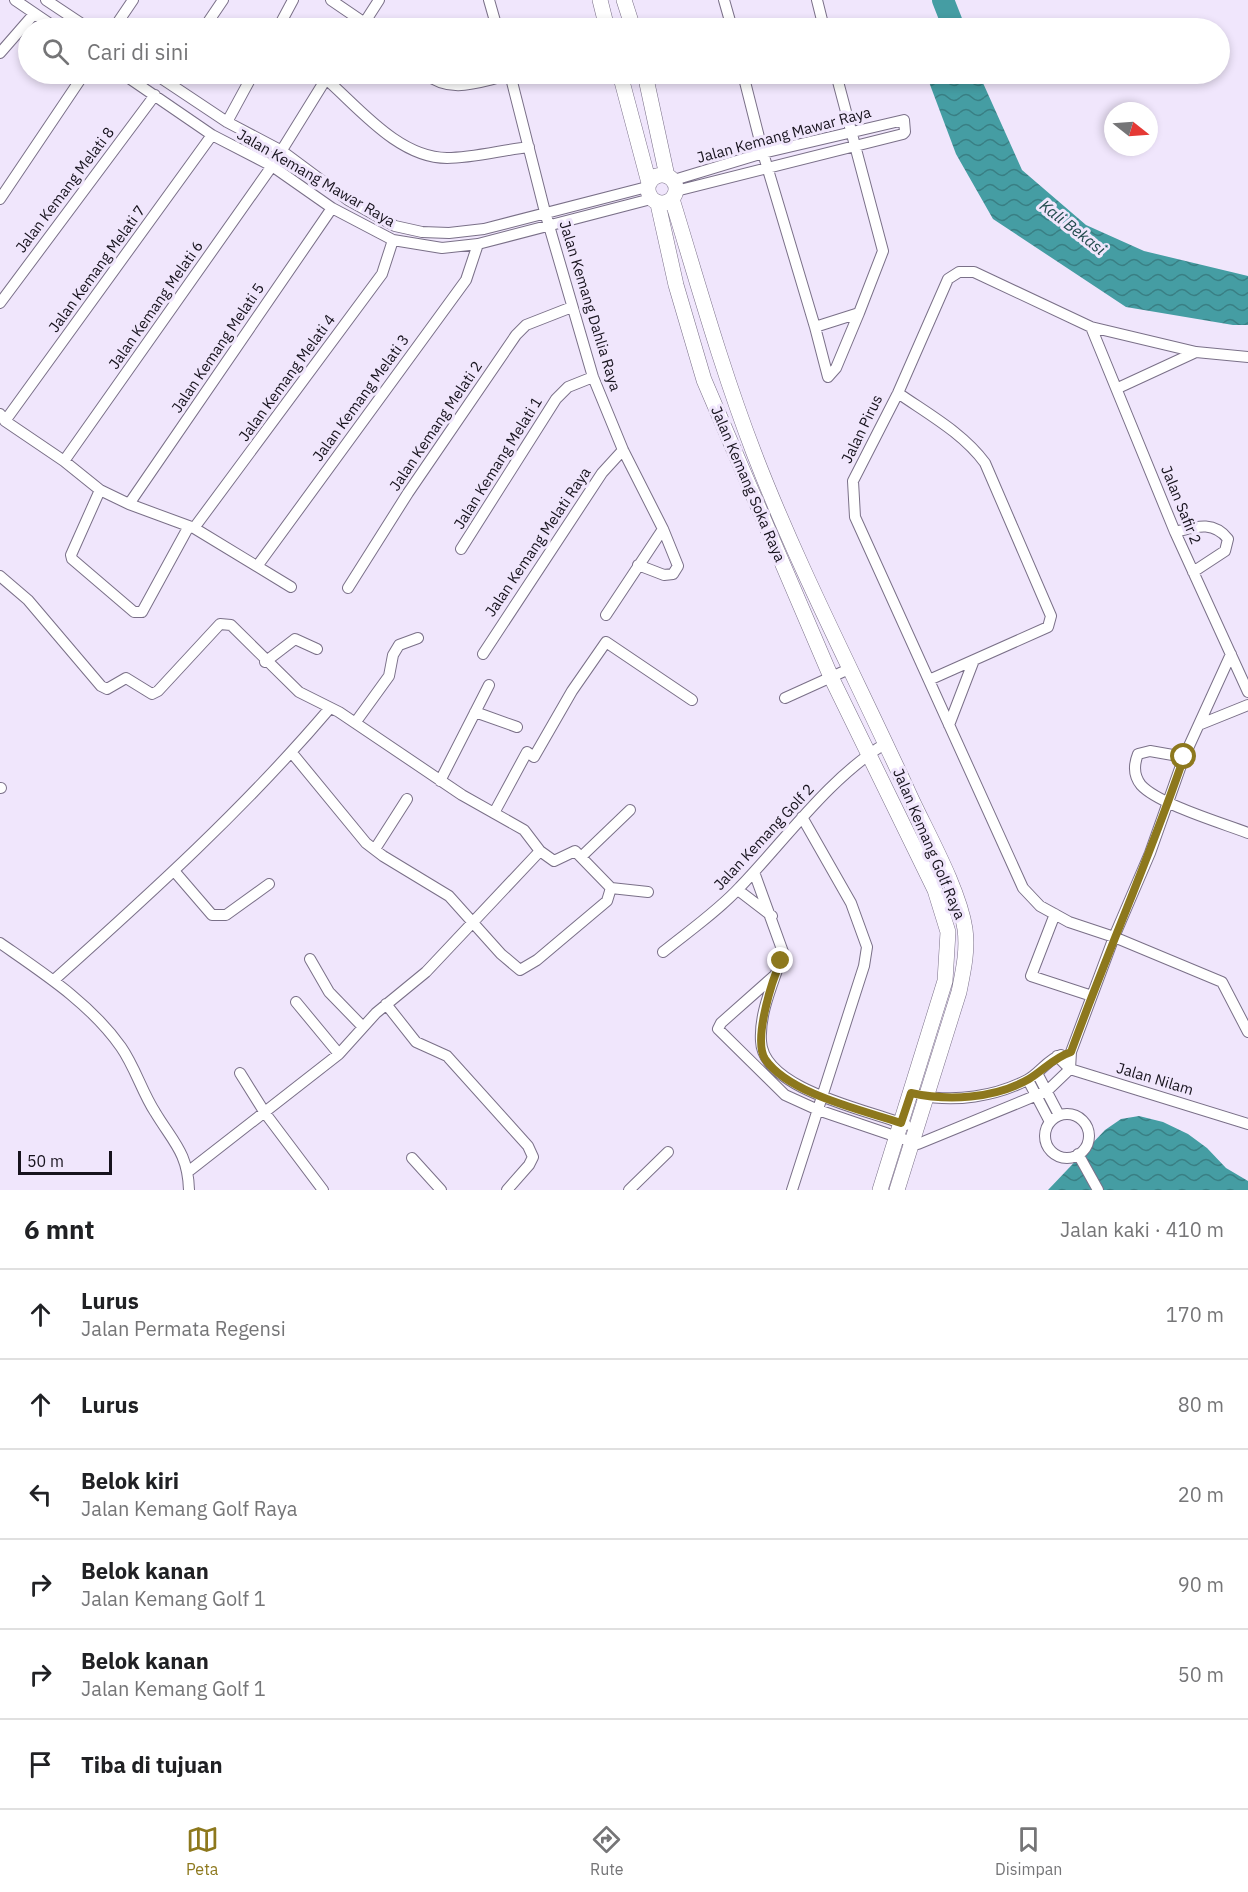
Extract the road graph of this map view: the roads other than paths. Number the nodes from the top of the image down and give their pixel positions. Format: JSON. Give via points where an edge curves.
{"nodes":[{"id":1,"x":15,"y":0,"type":"edge"},
{"id":2,"x":46,"y":0,"type":"edge"},
{"id":3,"x":133,"y":0,"type":"edge"},
{"id":4,"x":224,"y":0,"type":"edge"},
{"id":5,"x":293,"y":0,"type":"edge"},
{"id":6,"x":331,"y":0,"type":"edge"},
{"id":7,"x":379,"y":0,"type":"edge"},
{"id":8,"x":489,"y":0,"type":"edge"},
{"id":9,"x":600,"y":0,"type":"edge"},
{"id":10,"x":624,"y":0,"type":"edge"},
{"id":11,"x":724,"y":0,"type":"edge"},
{"id":12,"x":817,"y":0,"type":"edge"},
{"id":13,"x":34,"y":14,"type":"junction"},
{"id":14,"x":31,"y":18,"type":"edge"},
{"id":15,"x":40,"y":18,"type":"edge"},
{"id":16,"x":73,"y":18,"type":"edge"},
{"id":17,"x":121,"y":18,"type":"edge"},
{"id":18,"x":211,"y":18,"type":"edge"},
{"id":19,"x":283,"y":18,"type":"edge"},
{"id":20,"x":354,"y":18,"type":"edge"},
{"id":21,"x":370,"y":18,"type":"edge"},
{"id":22,"x":494,"y":18,"type":"edge"},
{"id":23,"x":605,"y":18,"type":"edge"},
{"id":24,"x":630,"y":18,"type":"edge"},
{"id":25,"x":729,"y":18,"type":"edge"},
{"id":26,"x":822,"y":18,"type":"edge"},
{"id":27,"x":18,"y":32,"type":"edge"},
{"id":28,"x":0,"y":53,"type":"edge"},
{"id":29,"x":77,"y":84,"type":"edge"},
{"id":30,"x":138,"y":84,"type":"edge"},
{"id":31,"x":179,"y":84,"type":"edge"},
{"id":32,"x":248,"y":84,"type":"edge"},
{"id":33,"x":322,"y":84,"type":"edge"},
{"id":34,"x":335,"y":84,"type":"edge"},
{"id":35,"x":444,"y":84,"type":"edge"},
{"id":36,"x":468,"y":84,"type":"edge"},
{"id":37,"x":513,"y":84,"type":"edge"},
{"id":38,"x":624,"y":84,"type":"edge"},
{"id":39,"x":646,"y":84,"type":"edge"},
{"id":40,"x":746,"y":84,"type":"edge"},
{"id":41,"x":839,"y":84,"type":"edge"},
{"id":42,"x":155,"y":95,"type":"junction"},
{"id":43,"x":227,"y":122,"type":"junction"},
{"id":44,"x":852,"y":132,"type":"junction"},
{"id":45,"x":212,"y":135,"type":"junction"},
{"id":46,"x":529,"y":147,"type":"junction"},
{"id":47,"x":855,"y":147,"type":"junction"},
{"id":48,"x":282,"y":151,"type":"junction"},
{"id":49,"x":763,"y":153,"type":"junction"},
{"id":50,"x":272,"y":166,"type":"junction"},
{"id":51,"x":768,"y":168,"type":"junction"},
{"id":52,"x":662,"y":190,"type":"junction"},
{"id":53,"x":0,"y":199,"type":"edge"},
{"id":54,"x":332,"y":208,"type":"junction"},
{"id":55,"x":545,"y":212,"type":"junction"},
{"id":56,"x":550,"y":225,"type":"junction"},
{"id":57,"x":393,"y":240,"type":"junction"},
{"id":58,"x":477,"y":244,"type":"junction"},
{"id":59,"x":0,"y":303,"type":"edge"},
{"id":60,"x":572,"y":307,"type":"junction"},
{"id":61,"x":859,"y":313,"type":"junction"},
{"id":62,"x":815,"y":327,"type":"junction"},
{"id":63,"x":1091,"y":327,"type":"junction"},
{"id":64,"x":1196,"y":352,"type":"junction"},
{"id":65,"x":1248,"y":357,"type":"edge"},
{"id":66,"x":593,"y":377,"type":"junction"},
{"id":67,"x":1118,"y":388,"type":"junction"},
{"id":68,"x":898,"y":393,"type":"junction"},
{"id":69,"x":3,"y":417,"type":"edge"},
{"id":70,"x":623,"y":450,"type":"junction"},
{"id":71,"x":64,"y":461,"type":"junction"},
{"id":72,"x":99,"y":490,"type":"junction"},
{"id":73,"x":129,"y":504,"type":"junction"},
{"id":74,"x":192,"y":527,"type":"junction"},
{"id":75,"x":663,"y":529,"type":"junction"},
{"id":76,"x":1175,"y":532,"type":"junction"},
{"id":77,"x":461,"y":549,"type":"dead end"},
{"id":78,"x":258,"y":565,"type":"junction"},
{"id":79,"x":638,"y":565,"type":"junction"},
{"id":80,"x":1193,"y":572,"type":"junction"},
{"id":81,"x":0,"y":576,"type":"edge"},
{"id":82,"x":291,"y":587,"type":"dead end"},
{"id":83,"x":348,"y":588,"type":"dead end"},
{"id":84,"x":606,"y":615,"type":"dead end"},
{"id":85,"x":418,"y":639,"type":"dead end"},
{"id":86,"x":317,"y":649,"type":"dead end"},
{"id":87,"x":483,"y":654,"type":"dead end"},
{"id":88,"x":1231,"y":654,"type":"junction"},
{"id":89,"x":974,"y":660,"type":"junction"},
{"id":90,"x":265,"y":662,"type":"junction"},
{"id":91,"x":849,"y":669,"type":"junction"},
{"id":92,"x":831,"y":677,"type":"junction"},
{"id":93,"x":929,"y":680,"type":"junction"},
{"id":94,"x":489,"y":686,"type":"dead end"},
{"id":95,"x":1248,"y":692,"type":"edge"},
{"id":96,"x":785,"y":698,"type":"dead end"},
{"id":97,"x":692,"y":700,"type":"dead end"},
{"id":98,"x":1248,"y":705,"type":"edge"},
{"id":99,"x":330,"y":708,"type":"junction"},
{"id":100,"x":475,"y":712,"type":"junction"},
{"id":101,"x":355,"y":723,"type":"junction"},
{"id":102,"x":950,"y":724,"type":"junction"},
{"id":103,"x":1201,"y":724,"type":"junction"},
{"id":104,"x":517,"y":727,"type":"dead end"},
{"id":105,"x":886,"y":742,"type":"junction"},
{"id":106,"x":292,"y":753,"type":"junction"},
{"id":107,"x":868,"y":754,"type":"junction"},
{"id":108,"x":1184,"y":757,"type":"junction"},
{"id":109,"x":440,"y":781,"type":"junction"},
{"id":110,"x":407,"y":799,"type":"dead end"},
{"id":111,"x":1169,"y":802,"type":"junction"},
{"id":112,"x":630,"y":810,"type":"dead end"},
{"id":113,"x":494,"y":813,"type":"junction"},
{"id":114,"x":802,"y":817,"type":"junction"},
{"id":115,"x":1248,"y":833,"type":"edge"},
{"id":116,"x":375,"y":849,"type":"junction"},
{"id":117,"x":540,"y":851,"type":"junction"},
{"id":118,"x":581,"y":857,"type":"junction"},
{"id":119,"x":175,"y":872,"type":"junction"},
{"id":120,"x":754,"y":872,"type":"junction"},
{"id":121,"x":270,"y":884,"type":"dead end"},
{"id":122,"x":611,"y":888,"type":"junction"},
{"id":123,"x":738,"y":890,"type":"junction"},
{"id":124,"x":648,"y":892,"type":"dead end"},
{"id":125,"x":1055,"y":914,"type":"junction"},
{"id":126,"x":772,"y":916,"type":"junction"},
{"id":127,"x":472,"y":920,"type":"junction"},
{"id":128,"x":1113,"y":937,"type":"junction"},
{"id":129,"x":0,"y":943,"type":"edge"},
{"id":130,"x":663,"y":952,"type":"dead end"},
{"id":131,"x":310,"y":959,"type":"dead end"},
{"id":132,"x":774,"y":976,"type":"junction"},
{"id":133,"x":54,"y":980,"type":"junction"},
{"id":134,"x":1092,"y":996,"type":"junction"},
{"id":135,"x":296,"y":1002,"type":"dead end"},
{"id":136,"x":386,"y":1004,"type":"junction"},
{"id":137,"x":362,"y":1026,"type":"junction"},
{"id":138,"x":932,"y":1026,"type":"junction"},
{"id":139,"x":946,"y":1031,"type":"junction"},
{"id":140,"x":1248,"y":1032,"type":"edge"},
{"id":141,"x":762,"y":1050,"type":"junction"},
{"id":142,"x":1071,"y":1052,"type":"junction"},
{"id":143,"x":339,"y":1054,"type":"junction"},
{"id":144,"x":1057,"y":1056,"type":"junction"},
{"id":145,"x":748,"y":1060,"type":"junction"},
{"id":146,"x":1070,"y":1069,"type":"junction"},
{"id":147,"x":240,"y":1073,"type":"dead end"},
{"id":148,"x":1033,"y":1076,"type":"junction"},
{"id":149,"x":1047,"y":1090,"type":"junction"},
{"id":150,"x":911,"y":1093,"type":"junction"},
{"id":151,"x":1036,"y":1095,"type":"junction"},
{"id":152,"x":822,"y":1096,"type":"junction"},
{"id":153,"x":927,"y":1096,"type":"junction"},
{"id":154,"x":818,"y":1110,"type":"junction"},
{"id":155,"x":265,"y":1113,"type":"junction"},
{"id":156,"x":1054,"y":1119,"type":"junction"},
{"id":157,"x":1248,"y":1124,"type":"edge"},
{"id":158,"x":907,"y":1133,"type":"junction"},
{"id":159,"x":668,"y":1152,"type":"dead end"},
{"id":160,"x":1078,"y":1154,"type":"junction"},
{"id":161,"x":412,"y":1158,"type":"dead end"},
{"id":162,"x":189,"y":1171,"type":"junction"},
{"id":163,"x":189,"y":1190,"type":"edge"},
{"id":164,"x":323,"y":1190,"type":"edge"},
{"id":165,"x":441,"y":1190,"type":"edge"},
{"id":166,"x":507,"y":1190,"type":"edge"},
{"id":167,"x":629,"y":1190,"type":"edge"},
{"id":168,"x":792,"y":1190,"type":"edge"},
{"id":169,"x":880,"y":1190,"type":"edge"},
{"id":170,"x":897,"y":1190,"type":"edge"},
{"id":171,"x":1098,"y":1190,"type":"edge"}],
"edges":[{"from":1,"to":13,"type":"street"},
{"from":2,"to":16,"type":"street"},
{"from":3,"to":17,"type":"street"},
{"from":4,"to":18,"type":"street"},
{"from":5,"to":19,"type":"street"},
{"from":6,"to":20,"type":"street"},
{"from":7,"to":21,"type":"street"},
{"from":8,"to":22,"type":"street"},
{"from":9,"to":23,"type":"street"},
{"from":10,"to":24,"type":"street"},
{"from":11,"to":25,"type":"street"},
{"from":12,"to":26,"type":"street"},
{"from":13,"to":14,"type":"street"},
{"from":13,"to":15,"type":"street"},
{"from":27,"to":28,"type":"street"},
{"from":29,"to":53,"type":"street"},
{"from":30,"to":42,"type":"street","name":"Jalan Kemang Mawar Raya"},
{"from":31,"to":43,"type":"street","name":"Jalan Kemang Mawar Raya"},
{"from":32,"to":43,"type":"street"},
{"from":33,"to":48,"type":"street","name":"Jalan Kemang Melati 6"},
{"from":34,"to":46,"type":"street","via":[[390,136],[413,150],[447,158]]},
{"from":35,"to":36,"type":"street","via":[[455,87]]},
{"from":37,"to":46,"type":"street","name":"Jalan Kemang Dahlia Raya"},
{"from":38,"to":52,"type":"street","name":"Jalan Kemang Soka Raya"},
{"from":39,"to":52,"type":"street","name":"Jalan Kemang Soka Raya"},
{"from":40,"to":49,"type":"street"},
{"from":41,"to":44,"type":"street"},
{"from":42,"to":45,"type":"street","name":"Jalan Kemang Mawar Raya"},
{"from":42,"to":59,"type":"street","name":"Jalan Kemang Melati 8"},
{"from":43,"to":48,"type":"street","name":"Jalan Kemang Mawar Raya"},
{"from":44,"to":47,"type":"street"},
{"from":44,"to":47,"type":"street","name":"Jalan Kemang Mawar Raya","via":[[902,119],[906,132]]},
{"from":44,"to":49,"type":"street","name":"Jalan Kemang Mawar Raya"},
{"from":45,"to":50,"type":"street","name":"Jalan Kemang Mawar Raya"},
{"from":45,"to":69,"type":"street","name":"Jalan Kemang Melati 7"},
{"from":46,"to":55,"type":"street","name":"Jalan Kemang Dahlia Raya"},
{"from":47,"to":51,"type":"street","name":"Jalan Kemang Mawar Raya"},
{"from":47,"to":61,"type":"street","via":[[883,251]]},
{"from":48,"to":50,"type":"street","name":"Jalan Kemang Melati 6"},
{"from":48,"to":55,"type":"street","name":"Jalan Kemang Mawar Raya","via":[[348,200],[395,226],[449,233],[484,229]]},
{"from":49,"to":51,"type":"street"},
{"from":49,"to":52,"type":"street","name":"Jalan Kemang Mawar Raya"},
{"from":50,"to":54,"type":"street","name":"Jalan Kemang Mawar Raya"},
{"from":50,"to":71,"type":"street","name":"Jalan Kemang Melati 6"},
{"from":51,"to":52,"type":"street","name":"Jalan Kemang Mawar Raya"},
{"from":51,"to":62,"type":"street"},
{"from":52,"to":55,"type":"street","name":"Jalan Kemang Mawar Raya"},
{"from":52,"to":56,"type":"street","name":"Jalan Kemang Mawar Raya"},
{"from":52,"to":91,"type":"street","name":"Jalan Kemang Soka Raya","via":[[754,454]]},
{"from":52,"to":92,"type":"street","name":"Jalan Kemang Soka Raya","via":[[676,285],[704,380]]},
{"from":54,"to":57,"type":"street","name":"Jalan Kemang Mawar Raya"},
{"from":54,"to":73,"type":"street","name":"Jalan Kemang Melati 5"},
{"from":55,"to":56,"type":"street","name":"Jalan Kemang Dahlia Raya"},
{"from":56,"to":58,"type":"street","name":"Jalan Kemang Mawar Raya"},
{"from":56,"to":60,"type":"street","name":"Jalan Kemang Dahlia Raya"},
{"from":57,"to":58,"type":"street","name":"Jalan Kemang Mawar Raya","via":[[442,248]]},
{"from":57,"to":74,"type":"street","name":"Jalan Kemang Melati 4","via":[[382,274]]},
{"from":58,"to":78,"type":"street","name":"Jalan Kemang Melati 3","via":[[466,280]]},
{"from":60,"to":66,"type":"street","name":"Jalan Kemang Dahlia Raya"},
{"from":60,"to":83,"type":"street","name":"Jalan Kemang Melati 2","via":[[526,325],[516,335]]},
{"from":61,"to":62,"type":"street"},
{"from":61,"to":62,"type":"street","via":[[836,368],[828,377]]},
{"from":63,"to":64,"type":"street","name":"Jalan Pirus"},
{"from":63,"to":67,"type":"street","name":"Jalan Safir 2"},
{"from":63,"to":68,"type":"street","name":"Jalan Pirus","via":[[974,272],[959,272],[948,279]]},
{"from":64,"to":65,"type":"street","name":"Jalan Pirus"},
{"from":64,"to":67,"type":"street"},
{"from":66,"to":70,"type":"street","name":"Jalan Kemang Dahlia Raya"},
{"from":66,"to":77,"type":"street","name":"Jalan Kemang Melati 1","via":[[568,387],[556,399]]},
{"from":67,"to":76,"type":"street","name":"Jalan Safir 2"},
{"from":68,"to":89,"type":"street","via":[[956,433],[985,463],[1051,616],[1048,627]]},
{"from":68,"to":93,"type":"street","name":"Jalan Pirus","via":[[853,481],[852,510]]},
{"from":69,"to":71,"type":"street"},
{"from":70,"to":75,"type":"street","name":"Jalan Kemang Dahlia Raya"},
{"from":70,"to":87,"type":"street","name":"Jalan Kemang Melati Raya","via":[[602,473]]},
{"from":71,"to":72,"type":"street"},
{"from":72,"to":73,"type":"street"},
{"from":72,"to":74,"type":"street","name":"Jalan Kemang Melati 4","via":[[72,559],[134,612],[142,612]]},
{"from":73,"to":74,"type":"street"},
{"from":74,"to":78,"type":"street"},
{"from":75,"to":79,"type":"street"},
{"from":75,"to":79,"type":"street","name":"Jalan Kemang Dahlia Raya","via":[[678,570],[664,575]]},
{"from":76,"to":80,"type":"street","name":"Jalan Safir 2"},
{"from":76,"to":80,"type":"street","via":[[1208,525],[1228,539],[1225,551]]},
{"from":78,"to":82,"type":"street"},
{"from":79,"to":84,"type":"street"},
{"from":80,"to":88,"type":"street","name":"Jalan Safir 2"},
{"from":81,"to":90,"type":"street","via":[[28,600],[101,686],[107,688],[126,678],[145,692],[158,691],[224,623],[236,630]]},
{"from":85,"to":101,"type":"street","via":[[399,645],[389,676]]},
{"from":86,"to":90,"type":"street","via":[[295,639]]},
{"from":88,"to":95,"type":"street","name":"Jalan Safir 2"},
{"from":88,"to":103,"type":"street"},
{"from":89,"to":93,"type":"street"},
{"from":89,"to":102,"type":"street"},
{"from":90,"to":99,"type":"street","via":[[299,692]]},
{"from":91,"to":92,"type":"street"},
{"from":91,"to":105,"type":"street","name":"Jalan Kemang Soka Raya"},
{"from":92,"to":96,"type":"street"},
{"from":92,"to":107,"type":"street","name":"Jalan Kemang Soka Raya"},
{"from":93,"to":102,"type":"street","name":"Jalan Pirus"},
{"from":94,"to":100,"type":"street"},
{"from":97,"to":113,"type":"street","via":[[606,642],[534,757],[526,752]]},
{"from":98,"to":103,"type":"street"},
{"from":99,"to":101,"type":"street"},
{"from":99,"to":106,"type":"street"},
{"from":100,"to":104,"type":"street"},
{"from":100,"to":109,"type":"street"},
{"from":101,"to":109,"type":"street"},
{"from":102,"to":125,"type":"street","name":"Jalan Pirus","via":[[1023,888],[1040,906]]},
{"from":103,"to":108,"type":"street"},
{"from":105,"to":107,"type":"street","name":"Jalan Kemang Golf 2"},
{"from":105,"to":139,"type":"street","name":"Jalan Kemang Golf Raya","via":[[965,928],[964,968]]},
{"from":106,"to":116,"type":"street"},
{"from":106,"to":119,"type":"street"},
{"from":107,"to":114,"type":"street","name":"Jalan Kemang Golf 2"},
{"from":107,"to":138,"type":"street","name":"Jalan Kemang Golf Raya","via":[[934,890],[948,932],[945,981]]},
{"from":108,"to":111,"type":"street"},
{"from":108,"to":111,"type":"street","via":[[1150,751],[1138,754],[1134,763],[1142,786]]},
{"from":109,"to":113,"type":"street"},
{"from":110,"to":116,"type":"street"},
{"from":111,"to":115,"type":"street"},
{"from":111,"to":128,"type":"street"},
{"from":112,"to":118,"type":"street"},
{"from":113,"to":117,"type":"street","via":[[524,830]]},
{"from":114,"to":120,"type":"street","name":"Jalan Kemang Golf 2"},
{"from":114,"to":152,"type":"street","via":[[851,903],[867,947]]},
{"from":116,"to":127,"type":"street","via":[[449,896]]},
{"from":117,"to":118,"type":"street","via":[[554,861],[574,851]]},
{"from":117,"to":127,"type":"street"},
{"from":118,"to":122,"type":"street"},
{"from":119,"to":121,"type":"street","via":[[218,917]]},
{"from":119,"to":133,"type":"street"},
{"from":120,"to":123,"type":"street","name":"Jalan Kemang Golf 2"},
{"from":120,"to":126,"type":"street"},
{"from":122,"to":124,"type":"street"},
{"from":122,"to":127,"type":"street","via":[[608,901],[524,970],[501,954]]},
{"from":123,"to":126,"type":"street"},
{"from":123,"to":130,"type":"street","name":"Jalan Kemang Golf 2"},
{"from":125,"to":128,"type":"street","name":"Jalan Pirus"},
{"from":125,"to":134,"type":"street","via":[[1031,976]]},
{"from":126,"to":132,"type":"street","via":[[783,952]]},
{"from":127,"to":136,"type":"street","via":[[426,972]]},
{"from":128,"to":134,"type":"street"},
{"from":128,"to":140,"type":"street","name":"Jalan Pirus","via":[[1222,982]]},
{"from":129,"to":133,"type":"street"},
{"from":131,"to":137,"type":"street","via":[[329,992]]},
{"from":132,"to":141,"type":"street","via":[[760,1038]]},
{"from":132,"to":145,"type":"street","via":[[719,1026],[721,1034]]},
{"from":133,"to":162,"type":"street","via":[[120,1046],[156,1114],[180,1147]]},
{"from":134,"to":142,"type":"street"},
{"from":135,"to":143,"type":"street"},
{"from":136,"to":137,"type":"street"},
{"from":136,"to":166,"type":"street","via":[[416,1042],[447,1056],[528,1146],[533,1157]]},
{"from":137,"to":143,"type":"street"},
{"from":138,"to":139,"type":"street"},
{"from":138,"to":150,"type":"street","name":"Jalan Kemang Golf Raya"},
{"from":139,"to":153,"type":"street","name":"Jalan Kemang Golf Raya"},
{"from":141,"to":145,"type":"street"},
{"from":141,"to":152,"type":"street","via":[[765,1059],[790,1080]]},
{"from":142,"to":144,"type":"street"},
{"from":142,"to":146,"type":"street"},
{"from":143,"to":155,"type":"street"},
{"from":144,"to":146,"type":"street","name":"Jalan Nilam"},
{"from":144,"to":148,"type":"street"},
{"from":145,"to":154,"type":"street","via":[[785,1095]]},
{"from":146,"to":149,"type":"street"},
{"from":146,"to":157,"type":"street","name":"Jalan Nilam"},
{"from":147,"to":155,"type":"street"},
{"from":148,"to":149,"type":"street"},
{"from":148,"to":151,"type":"street"},
{"from":148,"to":153,"type":"street","via":[[970,1097]]},
{"from":149,"to":151,"type":"street"},
{"from":149,"to":156,"type":"street"},
{"from":150,"to":153,"type":"street"},
{"from":150,"to":158,"type":"street","name":"Jalan Kemang Golf Raya"},
{"from":151,"to":156,"type":"street"},
{"from":151,"to":158,"type":"street","via":[[922,1144]]},
{"from":152,"to":154,"type":"street"},
{"from":152,"to":158,"type":"street"},
{"from":153,"to":158,"type":"street","name":"Jalan Kemang Golf Raya"},
{"from":154,"to":158,"type":"street"},
{"from":154,"to":168,"type":"street"},
{"from":155,"to":162,"type":"street"},
{"from":155,"to":164,"type":"street"},
{"from":156,"to":160,"type":"street","via":[[1045,1137],[1050,1150],[1061,1157]]},
{"from":156,"to":160,"type":"street","via":[[1072,1114],[1084,1122],[1088,1142]]},
{"from":158,"to":169,"type":"street","name":"Jalan Kemang Golf Raya"},
{"from":158,"to":170,"type":"street","name":"Jalan Kemang Golf Raya"},
{"from":159,"to":167,"type":"street"},
{"from":160,"to":171,"type":"street"},
{"from":161,"to":165,"type":"street"},
{"from":162,"to":163,"type":"street"}]}
